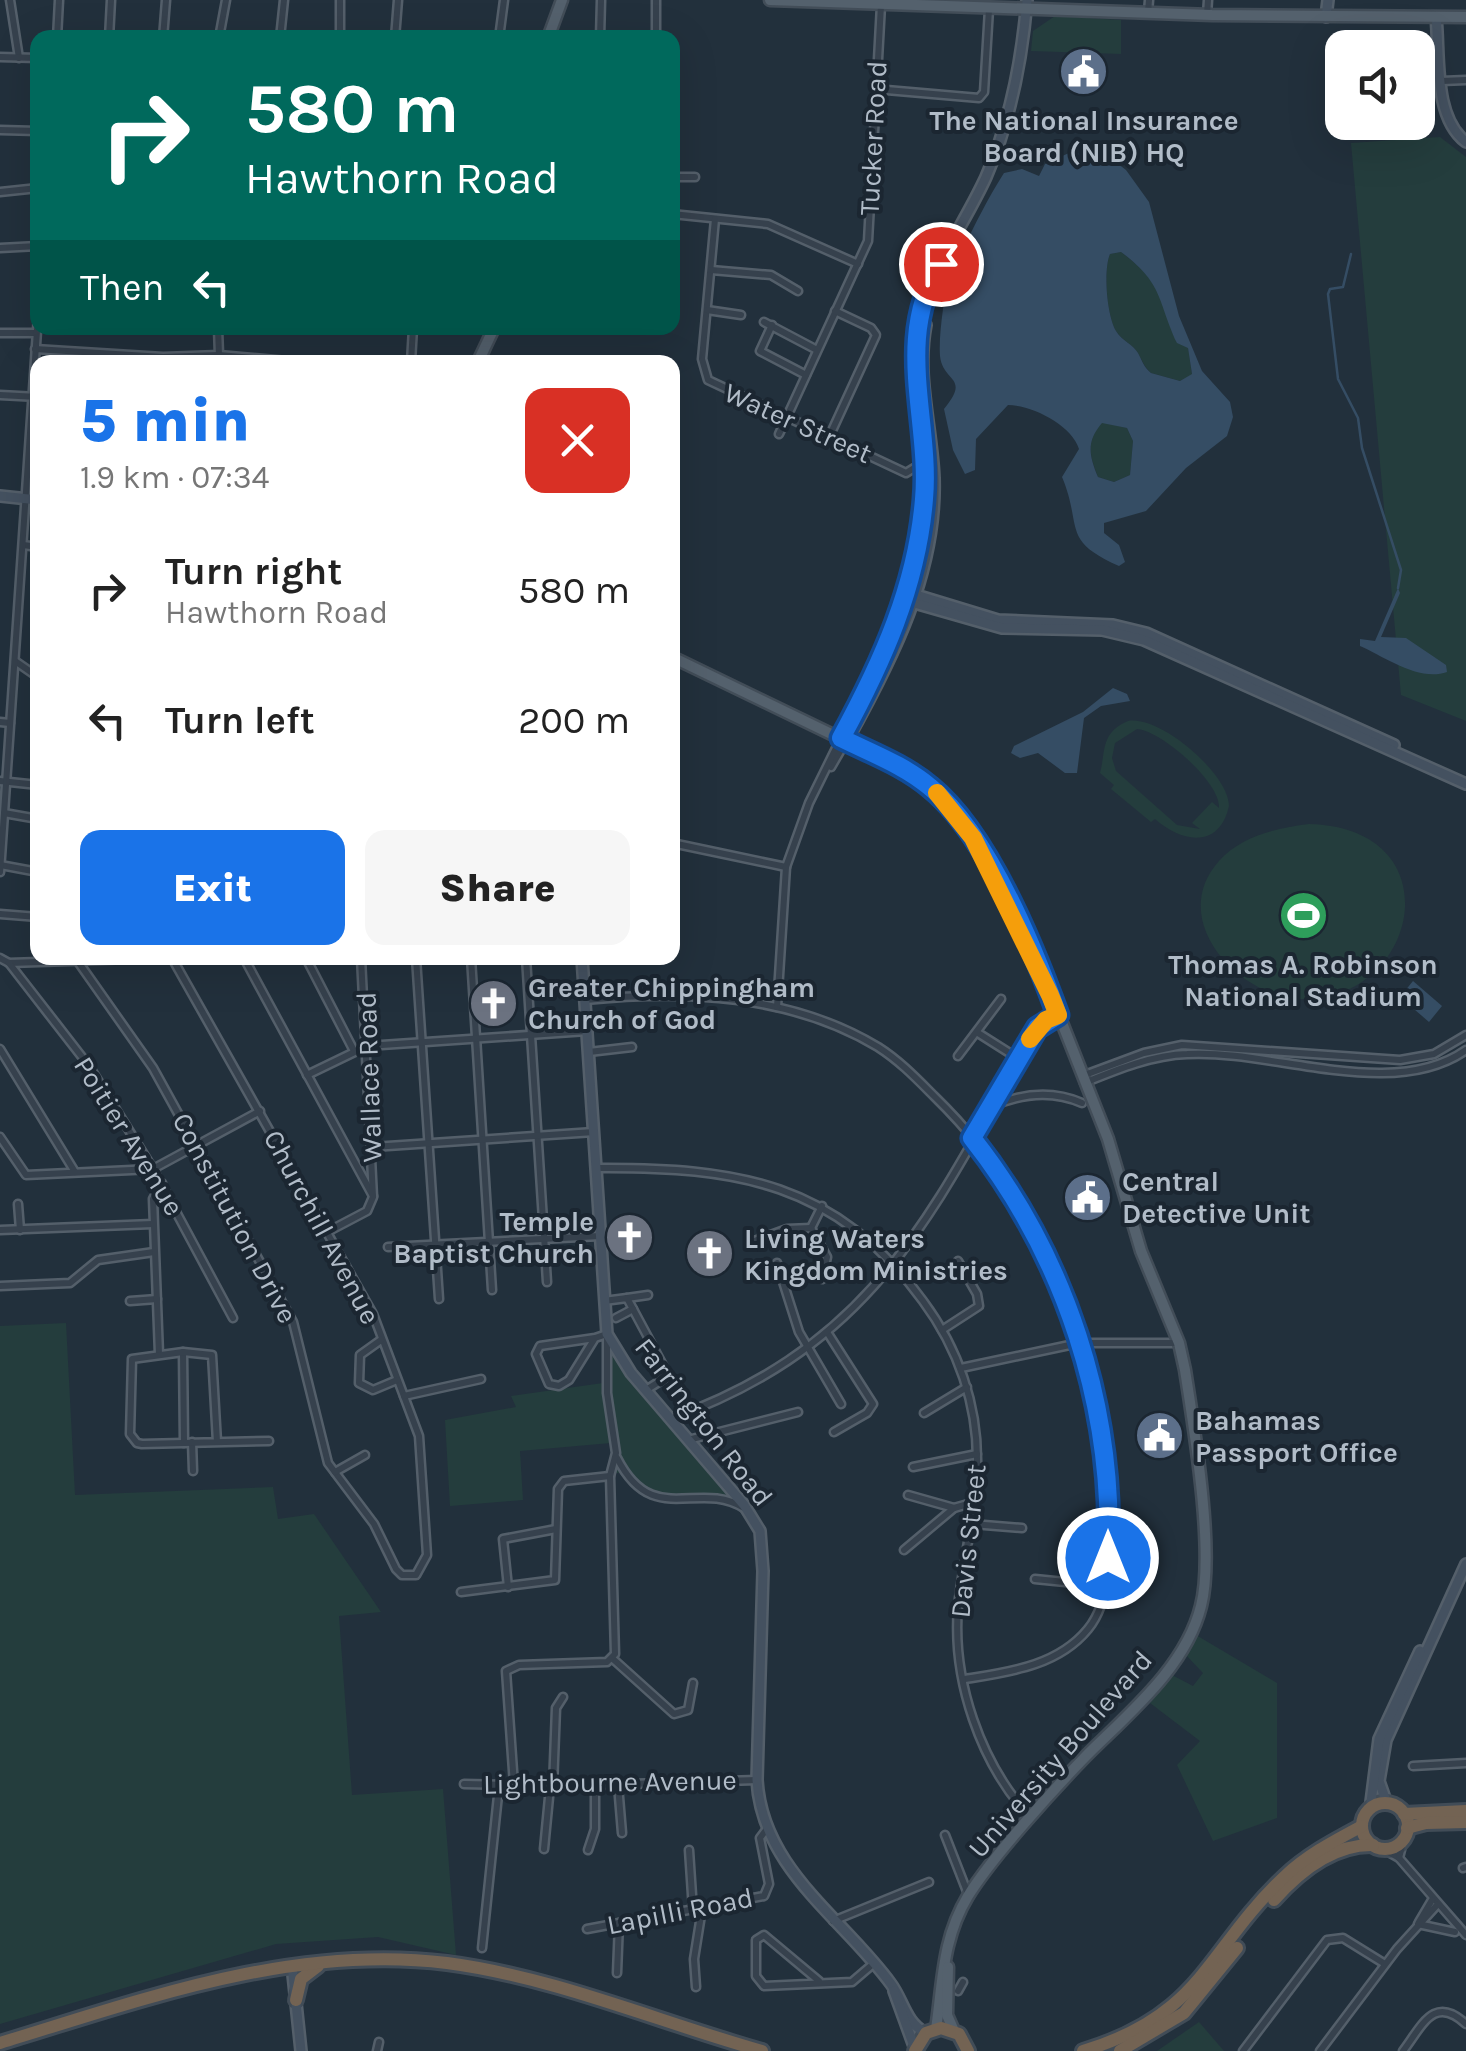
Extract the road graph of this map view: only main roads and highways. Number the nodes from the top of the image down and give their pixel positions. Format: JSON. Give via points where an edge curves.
{"nodes":[{"id":1,"x":562,"y":0,"type":"edge"},
{"id":2,"x":770,"y":0,"type":"edge"},
{"id":3,"x":1328,"y":0,"type":"edge"},
{"id":4,"x":916,"y":3,"type":"edge"},
{"id":5,"x":976,"y":3,"type":"edge"},
{"id":6,"x":1026,"y":4,"type":"edge"},
{"id":7,"x":1085,"y":5,"type":"edge"},
{"id":8,"x":1148,"y":6,"type":"edge"},
{"id":9,"x":1436,"y":17,"type":"junction"},
{"id":10,"x":1326,"y":18,"type":"junction"},
{"id":11,"x":1466,"y":18,"type":"edge"},
{"id":12,"x":551,"y":30,"type":"edge"},
{"id":13,"x":1466,"y":142,"type":"edge"},
{"id":14,"x":941,"y":264,"type":"junction"},
{"id":15,"x":0,"y":496,"type":"edge"},
{"id":16,"x":30,"y":500,"type":"edge"},
{"id":17,"x":910,"y":597,"type":"junction"},
{"id":18,"x":680,"y":661,"type":"edge"},
{"id":19,"x":845,"y":737,"type":"junction"},
{"id":20,"x":1466,"y":781,"type":"edge"},
{"id":21,"x":582,"y":965,"type":"edge"},
{"id":22,"x":1466,"y":1564,"type":"edge"},
{"id":23,"x":1438,"y":1624,"type":"junction"},
{"id":24,"x":1388,"y":1804,"type":"junction"},
{"id":25,"x":1370,"y":1810,"type":"junction"},
{"id":26,"x":1466,"y":1810,"type":"edge"},
{"id":27,"x":1466,"y":1822,"type":"edge"},
{"id":28,"x":1362,"y":1826,"type":"junction"},
{"id":29,"x":1405,"y":1827,"type":"junction"},
{"id":30,"x":1378,"y":1847,"type":"junction"},
{"id":31,"x":949,"y":1941,"type":"junction"},
{"id":32,"x":324,"y":1962,"type":"junction"},
{"id":33,"x":292,"y":1965,"type":"junction"},
{"id":34,"x":894,"y":1990,"type":"junction"},
{"id":35,"x":296,"y":2000,"type":"junction"},
{"id":36,"x":931,"y":2031,"type":"junction"},
{"id":37,"x":954,"y":2031,"type":"junction"},
{"id":38,"x":0,"y":2043,"type":"edge"},
{"id":39,"x":749,"y":2050,"type":"edge"},
{"id":40,"x":915,"y":2050,"type":"edge"},
{"id":41,"x":300,"y":2051,"type":"edge"},
{"id":42,"x":968,"y":2051,"type":"edge"},
{"id":43,"x":1083,"y":2051,"type":"edge"},
{"id":44,"x":1120,"y":2051,"type":"edge"}],
"edges":[{"from":1,"to":12,"type":"main road"},
{"from":2,"to":4,"type":"main road"},
{"from":3,"to":10,"type":"main road"},
{"from":4,"to":5,"type":"main road"},
{"from":5,"to":6,"type":"main road"},
{"from":6,"to":7,"type":"main road"},
{"from":6,"to":14,"type":"main road","via":[[1022,52],[1001,136]]},
{"from":7,"to":8,"type":"main road"},
{"from":8,"to":10,"type":"main road","via":[[1207,15]]},
{"from":9,"to":10,"type":"main road"},
{"from":9,"to":11,"type":"main road"},
{"from":9,"to":13,"type":"main road","via":[[1448,126]]},
{"from":14,"to":17,"type":"main road","via":[[922,350],[934,484]]},
{"from":14,"to":17,"type":"main road","via":[[916,350],[925,461]]},
{"from":15,"to":16,"type":"main road"},
{"from":17,"to":19,"type":"main road"},
{"from":17,"to":20,"type":"main road","via":[[989,626],[1102,630],[1144,640]]},
{"from":18,"to":19,"type":"main road","name":"University Boulevard"},
{"from":19,"to":31,"type":"main road","name":"University Boulevard","via":[[938,794],[973,838],[1058,1015],[1179,1344],[1205,1550],[1200,1610],[1184,1643],[1146,1696],[1074,1769],[969,1895]]},
{"from":21,"to":34,"type":"main road","name":"Farrington Road","via":[[607,1334],[760,1531],[756,1780],[766,1830]]},
{"from":22,"to":23,"type":"main road"},
{"from":23,"to":24,"type":"main road","via":[[1386,1740],[1379,1780]]},
{"from":23,"to":25,"type":"main road","via":[[1385,1723],[1374,1757]]},
{"from":24,"to":25,"type":"highway"},
{"from":24,"to":29,"type":"highway"},
{"from":25,"to":28,"type":"highway"},
{"from":26,"to":29,"type":"highway"},
{"from":27,"to":29,"type":"highway"},
{"from":28,"to":30,"type":"highway"},
{"from":28,"to":43,"type":"highway","via":[[1283,1878],[1178,2002],[1130,2034]]},
{"from":29,"to":30,"type":"highway"},
{"from":30,"to":44,"type":"highway","via":[[1356,1845],[1332,1854],[1296,1878],[1184,2014]]},
{"from":31,"to":36,"type":"main road","name":"University Boulevard"},
{"from":31,"to":37,"type":"main road","name":"University Boulevard","via":[[946,2004]]},
{"from":32,"to":33,"type":"highway"},
{"from":32,"to":35,"type":"highway","via":[[306,1971]]},
{"from":32,"to":39,"type":"highway","via":[[420,1961],[478,1969]]},
{"from":33,"to":35,"type":"main road"},
{"from":33,"to":38,"type":"highway"},
{"from":34,"to":36,"type":"main road","name":"Farrington Road","via":[[914,2026]]},
{"from":34,"to":40,"type":"main road","name":"Farrington Road"},
{"from":35,"to":41,"type":"main road"},
{"from":36,"to":37,"type":"highway"},
{"from":36,"to":40,"type":"highway"},
{"from":37,"to":42,"type":"highway"}]}
